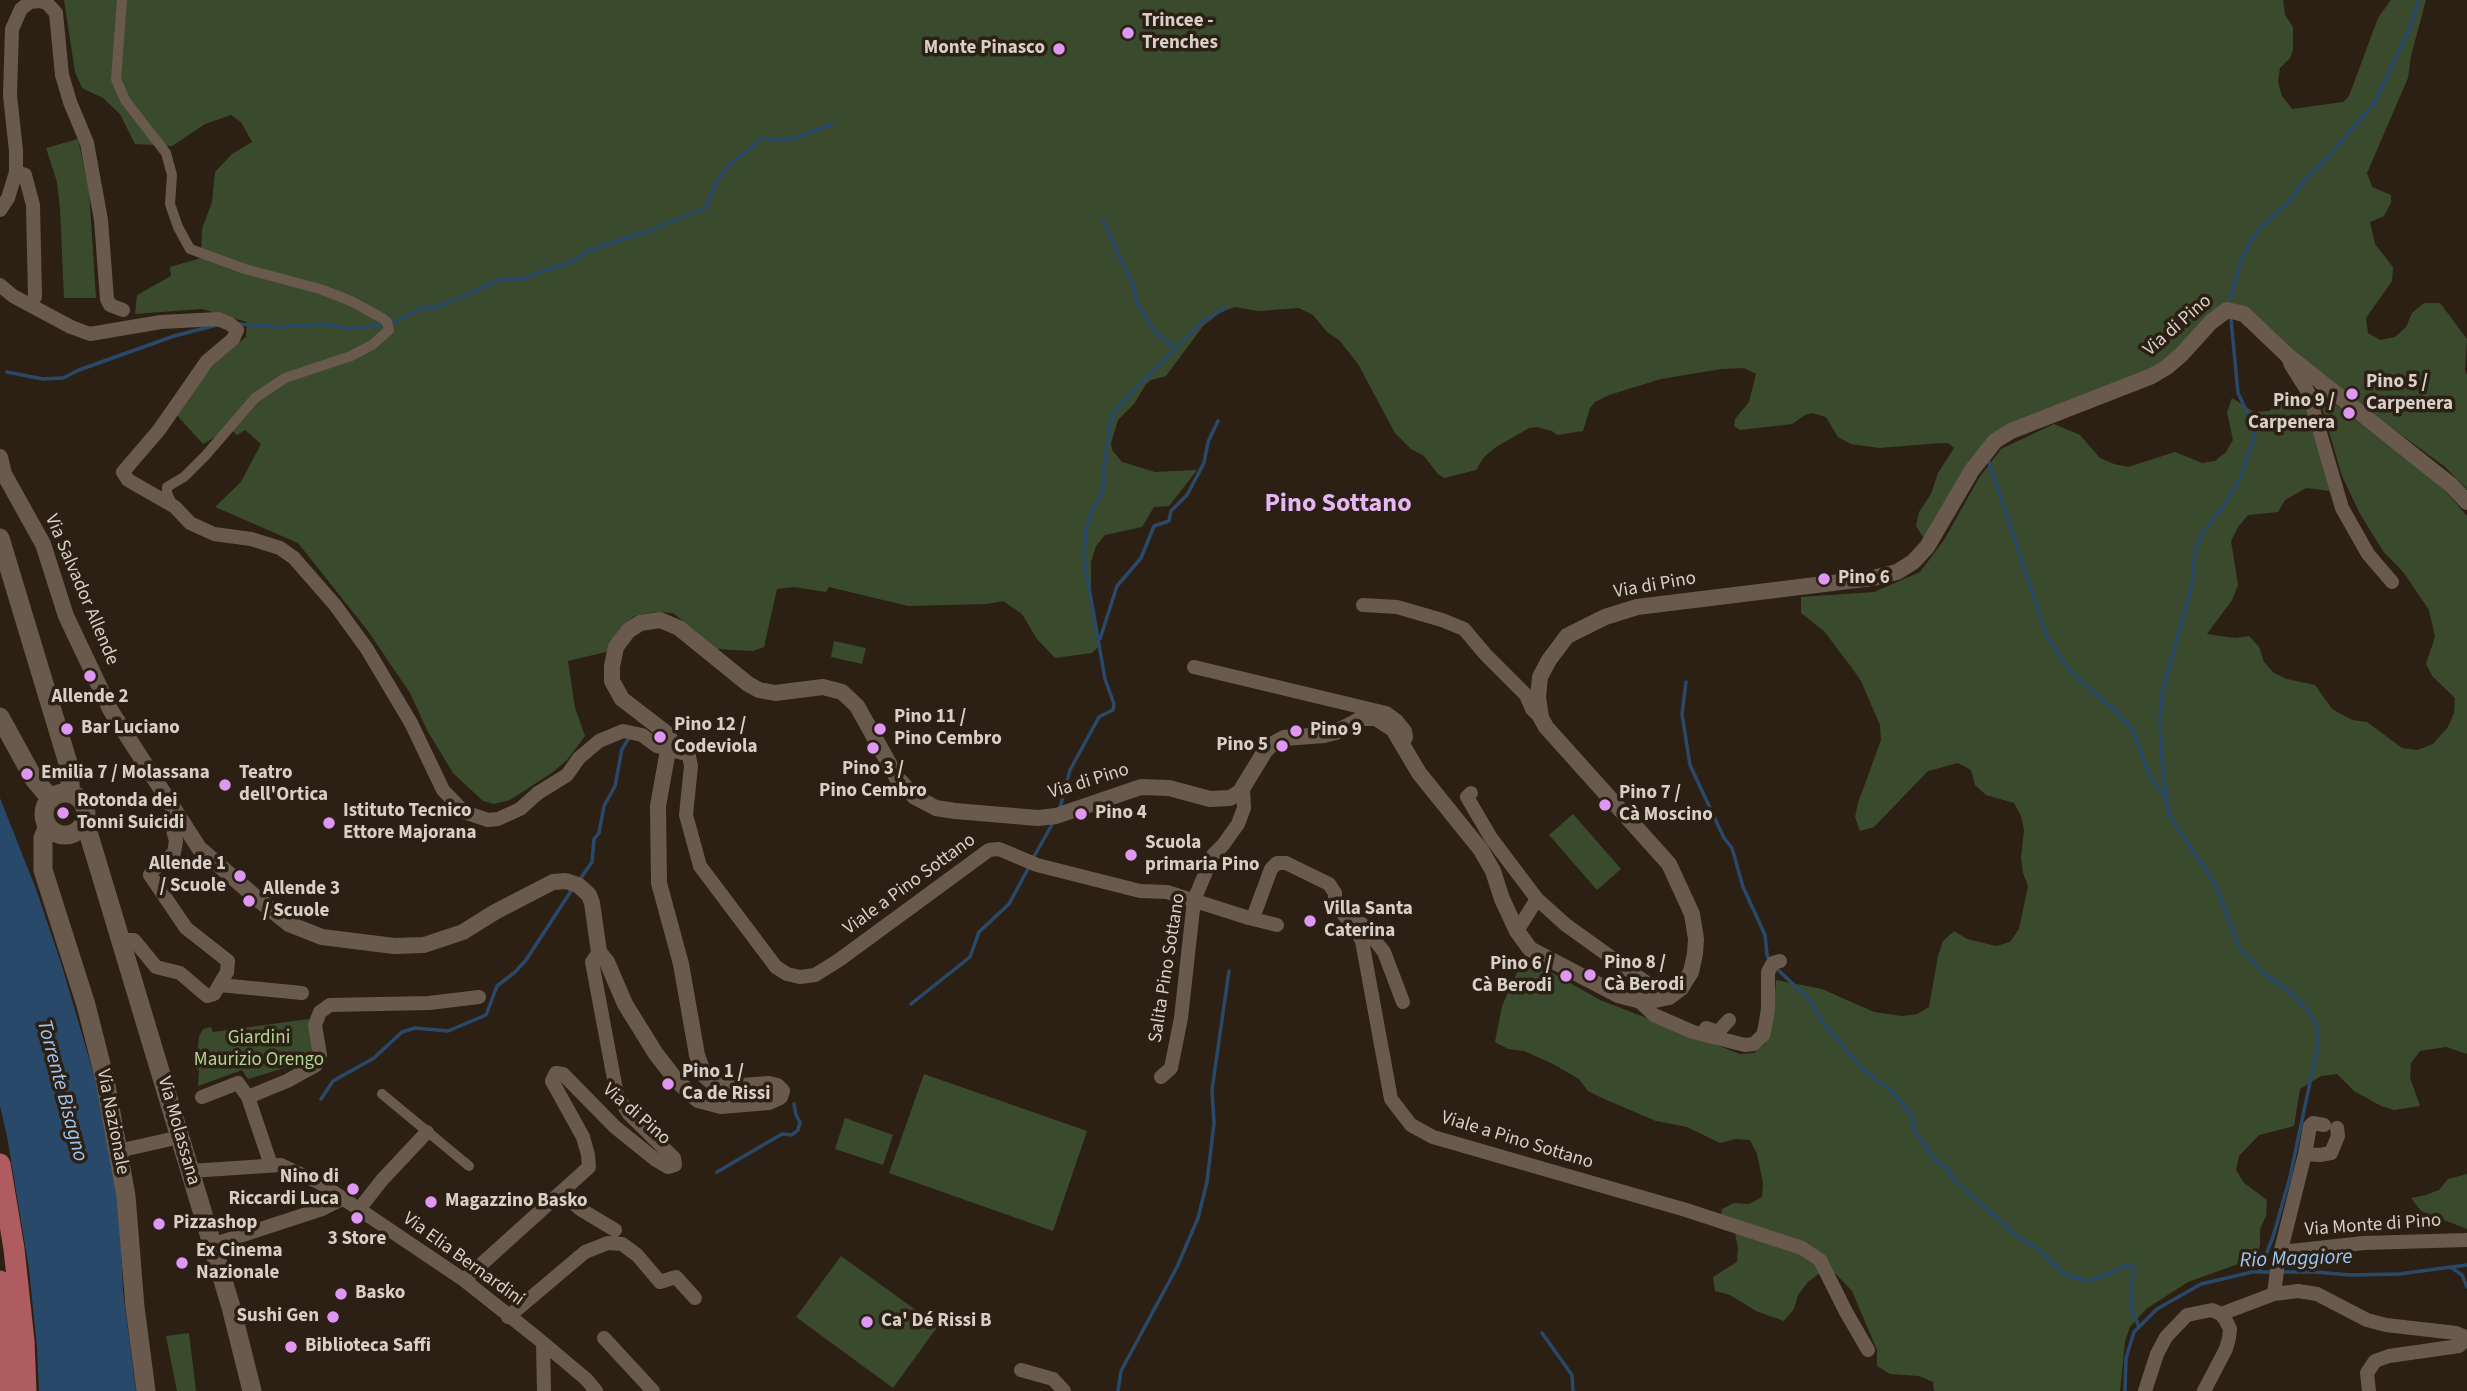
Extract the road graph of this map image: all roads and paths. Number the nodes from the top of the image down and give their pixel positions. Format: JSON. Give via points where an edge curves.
{"nodes":[{"id":1,"x":122,"y":0,"type":"edge"},
{"id":2,"x":16,"y":172,"type":"junction"},
{"id":3,"x":0,"y":210,"type":"edge"},
{"id":4,"x":0,"y":285,"type":"edge"},
{"id":5,"x":35,"y":296,"type":"dead end"},
{"id":6,"x":123,"y":310,"type":"dead end"},
{"id":7,"x":2287,"y":355,"type":"junction"},
{"id":8,"x":0,"y":457,"type":"edge"},
{"id":9,"x":2467,"y":502,"type":"edge"},
{"id":10,"x":175,"y":507,"type":"junction"},
{"id":11,"x":0,"y":538,"type":"edge"},
{"id":12,"x":2392,"y":582,"type":"dead end"},
{"id":13,"x":1363,"y":605,"type":"dead end"},
{"id":14,"x":1194,"y":667,"type":"dead end"},
{"id":15,"x":0,"y":717,"type":"edge"},
{"id":16,"x":1541,"y":718,"type":"junction"},
{"id":17,"x":1402,"y":744,"type":"junction"},
{"id":18,"x":670,"y":750,"type":"junction"},
{"id":19,"x":1243,"y":788,"type":"junction"},
{"id":20,"x":1471,"y":793,"type":"dead end"},
{"id":21,"x":71,"y":794,"type":"junction"},
{"id":22,"x":51,"y":799,"type":"junction"},
{"id":23,"x":178,"y":816,"type":"junction"},
{"id":24,"x":85,"y":822,"type":"junction"},
{"id":25,"x":59,"y":832,"type":"junction"},
{"id":26,"x":99,"y":872,"type":"junction"},
{"id":27,"x":1537,"y":899,"type":"junction"},
{"id":28,"x":1194,"y":900,"type":"junction"},
{"id":29,"x":1249,"y":918,"type":"junction"},
{"id":30,"x":1348,"y":919,"type":"junction"},
{"id":31,"x":1277,"y":925,"type":"dead end"},
{"id":32,"x":1517,"y":931,"type":"junction"},
{"id":33,"x":121,"y":940,"type":"junction"},
{"id":34,"x":599,"y":952,"type":"junction"},
{"id":35,"x":1780,"y":961,"type":"dead end"},
{"id":36,"x":220,"y":985,"type":"junction"},
{"id":37,"x":302,"y":993,"type":"dead end"},
{"id":38,"x":1654,"y":993,"type":"junction"},
{"id":39,"x":479,"y":997,"type":"dead end"},
{"id":40,"x":1639,"y":1001,"type":"junction"},
{"id":41,"x":1404,"y":1002,"type":"dead end"},
{"id":42,"x":1729,"y":1020,"type":"dead end"},
{"id":43,"x":1161,"y":1077,"type":"dead end"},
{"id":44,"x":382,"y":1094,"type":"dead end"},
{"id":45,"x":202,"y":1097,"type":"dead end"},
{"id":46,"x":248,"y":1097,"type":"junction"},
{"id":47,"x":427,"y":1132,"type":"junction"},
{"id":48,"x":180,"y":1138,"type":"junction"},
{"id":49,"x":118,"y":1151,"type":"junction"},
{"id":50,"x":2305,"y":1154,"type":"junction"},
{"id":51,"x":0,"y":1164,"type":"edge"},
{"id":52,"x":271,"y":1166,"type":"junction"},
{"id":53,"x":468,"y":1166,"type":"dead end"},
{"id":54,"x":190,"y":1171,"type":"junction"},
{"id":55,"x":561,"y":1193,"type":"junction"},
{"id":56,"x":342,"y":1199,"type":"junction"},
{"id":57,"x":360,"y":1208,"type":"junction"},
{"id":58,"x":615,"y":1230,"type":"dead end"},
{"id":59,"x":2467,"y":1240,"type":"edge"},
{"id":60,"x":212,"y":1245,"type":"junction"},
{"id":61,"x":2279,"y":1257,"type":"junction"},
{"id":62,"x":464,"y":1280,"type":"junction"},
{"id":63,"x":0,"y":1281,"type":"edge"},
{"id":64,"x":2275,"y":1290,"type":"junction"},
{"id":65,"x":695,"y":1298,"type":"dead end"},
{"id":66,"x":2221,"y":1314,"type":"junction"},
{"id":67,"x":508,"y":1317,"type":"junction"},
{"id":68,"x":604,"y":1338,"type":"dead end"},
{"id":69,"x":543,"y":1343,"type":"junction"},
{"id":70,"x":1868,"y":1350,"type":"dead end"},
{"id":71,"x":1021,"y":1370,"type":"dead end"},
{"id":72,"x":544,"y":1387,"type":"edge"},
{"id":73,"x":8,"y":1391,"type":"edge"},
{"id":74,"x":26,"y":1391,"type":"edge"},
{"id":75,"x":146,"y":1391,"type":"edge"},
{"id":76,"x":252,"y":1391,"type":"edge"},
{"id":77,"x":596,"y":1391,"type":"edge"},
{"id":78,"x":653,"y":1391,"type":"edge"},
{"id":79,"x":1064,"y":1391,"type":"edge"},
{"id":80,"x":2145,"y":1391,"type":"edge"},
{"id":81,"x":2204,"y":1391,"type":"edge"},
{"id":82,"x":2369,"y":1391,"type":"edge"}],
"edges":[{"from":1,"to":10,"type":"street","via":[[116,79],[125,100],[166,153],[172,175],[170,204],[190,249],[351,301],[382,318],[389,330],[351,356],[285,377],[255,398],[206,455],[167,487]]},
{"from":2,"to":3,"type":"street"},
{"from":2,"to":5,"type":"street","via":[[25,174],[33,205]]},
{"from":2,"to":6,"type":"street","via":[[10,95],[12,29],[21,9],[40,1],[56,13],[62,75],[87,143],[101,220],[107,299]]},
{"from":4,"to":10,"type":"street","via":[[90,334],[218,319],[237,330],[122,472]]},
{"from":7,"to":9,"type":"street","name":"Via di Pino","via":[[2452,485]]},
{"from":7,"to":12,"type":"street","via":[[2308,392],[2342,508],[2368,554]]},
{"from":7,"to":16,"type":"street","name":"Via di Pino","via":[[2244,314],[2227,310],[2152,376],[1995,441],[1927,547],[1898,572],[1637,607],[1567,636],[1541,677]]},
{"from":8,"to":23,"type":"street","name":"Via Salvador Allende","via":[[4,474],[43,544],[79,647],[111,710]]},
{"from":10,"to":18,"type":"street","via":[[190,523],[214,534],[251,539],[295,558],[367,649],[411,723],[443,790],[464,812],[488,820],[520,809],[567,775],[599,741],[624,731]]},
{"from":11,"to":21,"type":"main road","via":[[68,763]]},
{"from":13,"to":16,"type":"street","via":[[1397,607],[1464,629],[1526,695]]},
{"from":14,"to":17,"type":"street","via":[[1391,716],[1405,732]]},
{"from":15,"to":22,"type":"main road","via":[[34,779]]},
{"from":16,"to":38,"type":"street","via":[[1669,864],[1683,891],[1696,939],[1691,972],[1669,997]]},
{"from":17,"to":19,"type":"street","via":[[1389,725],[1376,718],[1324,735],[1284,738],[1265,751]]},
{"from":17,"to":32,"type":"street","via":[[1419,773],[1481,850]]},
{"from":18,"to":19,"type":"street","name":"Via di Pino","via":[[668,734],[622,699],[612,681],[613,657],[621,639],[634,626],[652,620],[679,628],[760,690],[775,693],[823,687],[842,692],[857,706],[897,778],[915,797],[936,808],[1038,818],[1068,814],[1142,787],[1216,799],[1230,798]]},
{"from":18,"to":28,"type":"street","name":"Viale a Pino Sottano","via":[[691,760],[686,815],[700,866],[776,967],[793,976],[815,975],[839,960],[989,850],[999,849],[1037,865],[1140,891]]},
{"from":18,"to":34,"type":"street","via":[[658,806],[659,884],[681,964],[697,1055],[704,1075],[714,1084],[773,1085],[782,1091],[780,1097],[721,1106],[698,1100],[656,1054]]},
{"from":19,"to":28,"type":"street","name":"Salita Pino Sottano","via":[[1244,808],[1238,824],[1213,855]]},
{"from":20,"to":27,"type":"street","via":[[1467,797],[1491,838]]},
{"from":21,"to":22,"type":"main road"},
{"from":21,"to":24,"type":"main road","via":[[84,805]]},
{"from":22,"to":25,"type":"main road","via":[[44,812]]},
{"from":23,"to":34,"type":"street","name":"Via Salvador Allende","via":[[199,848],[269,909],[314,935],[394,946],[424,945],[463,932],[553,882],[566,881],[589,895]]},
{"from":23,"to":36,"type":"street","via":[[171,822],[174,853],[150,875],[186,928],[228,961]]},
{"from":24,"to":25,"type":"main road","via":[[79,830]]},
{"from":24,"to":26,"type":"main road","name":"Via Molassana"},
{"from":25,"to":26,"type":"main road","name":"Via Molassana"},
{"from":25,"to":49,"type":"main road","name":"Via Nazionale","via":[[42,860],[86,1005]]},
{"from":26,"to":33,"type":"main road","name":"Via Molassana"},
{"from":27,"to":32,"type":"street"},
{"from":27,"to":38,"type":"street"},
{"from":28,"to":29,"type":"street","name":"Viale a Pino Sottano"},
{"from":28,"to":43,"type":"street","name":"Salita Pino Sottano","via":[[1181,1018],[1171,1068]]},
{"from":29,"to":30,"type":"street","name":"Viale a Pino Sottano","via":[[1271,869],[1286,863],[1329,884],[1335,904]]},
{"from":29,"to":31,"type":"street"},
{"from":30,"to":41,"type":"street","name":"Viale a Pino Sottano","via":[[1362,925],[1384,952]]},
{"from":30,"to":70,"type":"street","name":"Viale a Pino Sottano","via":[[1362,941],[1391,1099],[1411,1125],[1433,1137],[1802,1248],[1820,1260]]},
{"from":32,"to":40,"type":"street","via":[[1530,950]]},
{"from":33,"to":36,"type":"street","via":[[134,940],[153,965],[180,973],[204,994],[210,995]]},
{"from":33,"to":48,"type":"main road","name":"Via Molassana"},
{"from":34,"to":55,"type":"street","name":"Via di Pino","via":[[592,962],[617,1095],[629,1114],[676,1162],[671,1167],[656,1160],[600,1114],[563,1074],[556,1073],[553,1083],[583,1137],[589,1167]]},
{"from":35,"to":40,"type":"street","via":[[1768,972],[1767,1019],[1763,1035],[1754,1044],[1693,1032],[1654,1015]]},
{"from":36,"to":37,"type":"street"},
{"from":38,"to":40,"type":"street"},
{"from":38,"to":42,"type":"street","via":[[1674,1014],[1713,1031],[1721,1030]]},
{"from":39,"to":46,"type":"street","via":[[330,1005],[320,1012],[315,1025],[320,1055],[316,1065]]},
{"from":44,"to":47,"type":"street"},
{"from":45,"to":46,"type":"street","via":[[238,1083]]},
{"from":46,"to":52,"type":"street"},
{"from":47,"to":53,"type":"street"},
{"from":47,"to":57,"type":"street"},
{"from":48,"to":49,"type":"street"},
{"from":48,"to":54,"type":"main road","name":"Via Molassana"},
{"from":49,"to":75,"type":"main road","name":"Via Nazionale"},
{"from":50,"to":50,"type":"street","name":"Via Monte di Pino","via":[[2331,1153],[2338,1136],[2331,1127],[2313,1123]]},
{"from":50,"to":61,"type":"street","name":"Via Monte di Pino"},
{"from":51,"to":74,"type":"main road","via":[[14,1249]]},
{"from":52,"to":54,"type":"street","name":"Via Elia Bernardini"},
{"from":52,"to":56,"type":"street","name":"Via Elia Bernardini","via":[[293,1169]]},
{"from":54,"to":60,"type":"main road","name":"Via Molassana"},
{"from":55,"to":58,"type":"street"},
{"from":55,"to":62,"type":"street","name":"Via di Pino"},
{"from":56,"to":57,"type":"street","name":"Via Elia Bernardini"},
{"from":56,"to":60,"type":"street"},
{"from":57,"to":62,"type":"street","name":"Via Elia Bernardini"},
{"from":59,"to":61,"type":"street","name":"Via Monte di Pino","via":[[2364,1243]]},
{"from":60,"to":76,"type":"main road","name":"Via Molassana"},
{"from":61,"to":64,"type":"street","name":"Via Monte di Pino"},
{"from":62,"to":67,"type":"street","name":"Via Elia Bernardini"},
{"from":63,"to":73,"type":"main road"},
{"from":64,"to":66,"type":"street"},
{"from":64,"to":82,"type":"street","via":[[2317,1294],[2386,1325],[2463,1336],[2459,1346],[2375,1361],[2367,1373]]},
{"from":65,"to":67,"type":"street","via":[[676,1278],[660,1282],[637,1255],[622,1244],[608,1243],[585,1252]]},
{"from":66,"to":80,"type":"street","via":[[2196,1312],[2177,1324],[2157,1354]]},
{"from":66,"to":81,"type":"street","via":[[2230,1329],[2229,1338]]},
{"from":67,"to":69,"type":"street","name":"Via Elia Bernardini"},
{"from":68,"to":78,"type":"street"},
{"from":69,"to":72,"type":"street"},
{"from":69,"to":77,"type":"street","name":"Via Elia Bernardini"},
{"from":71,"to":79,"type":"street","via":[[1053,1379]]}]}
